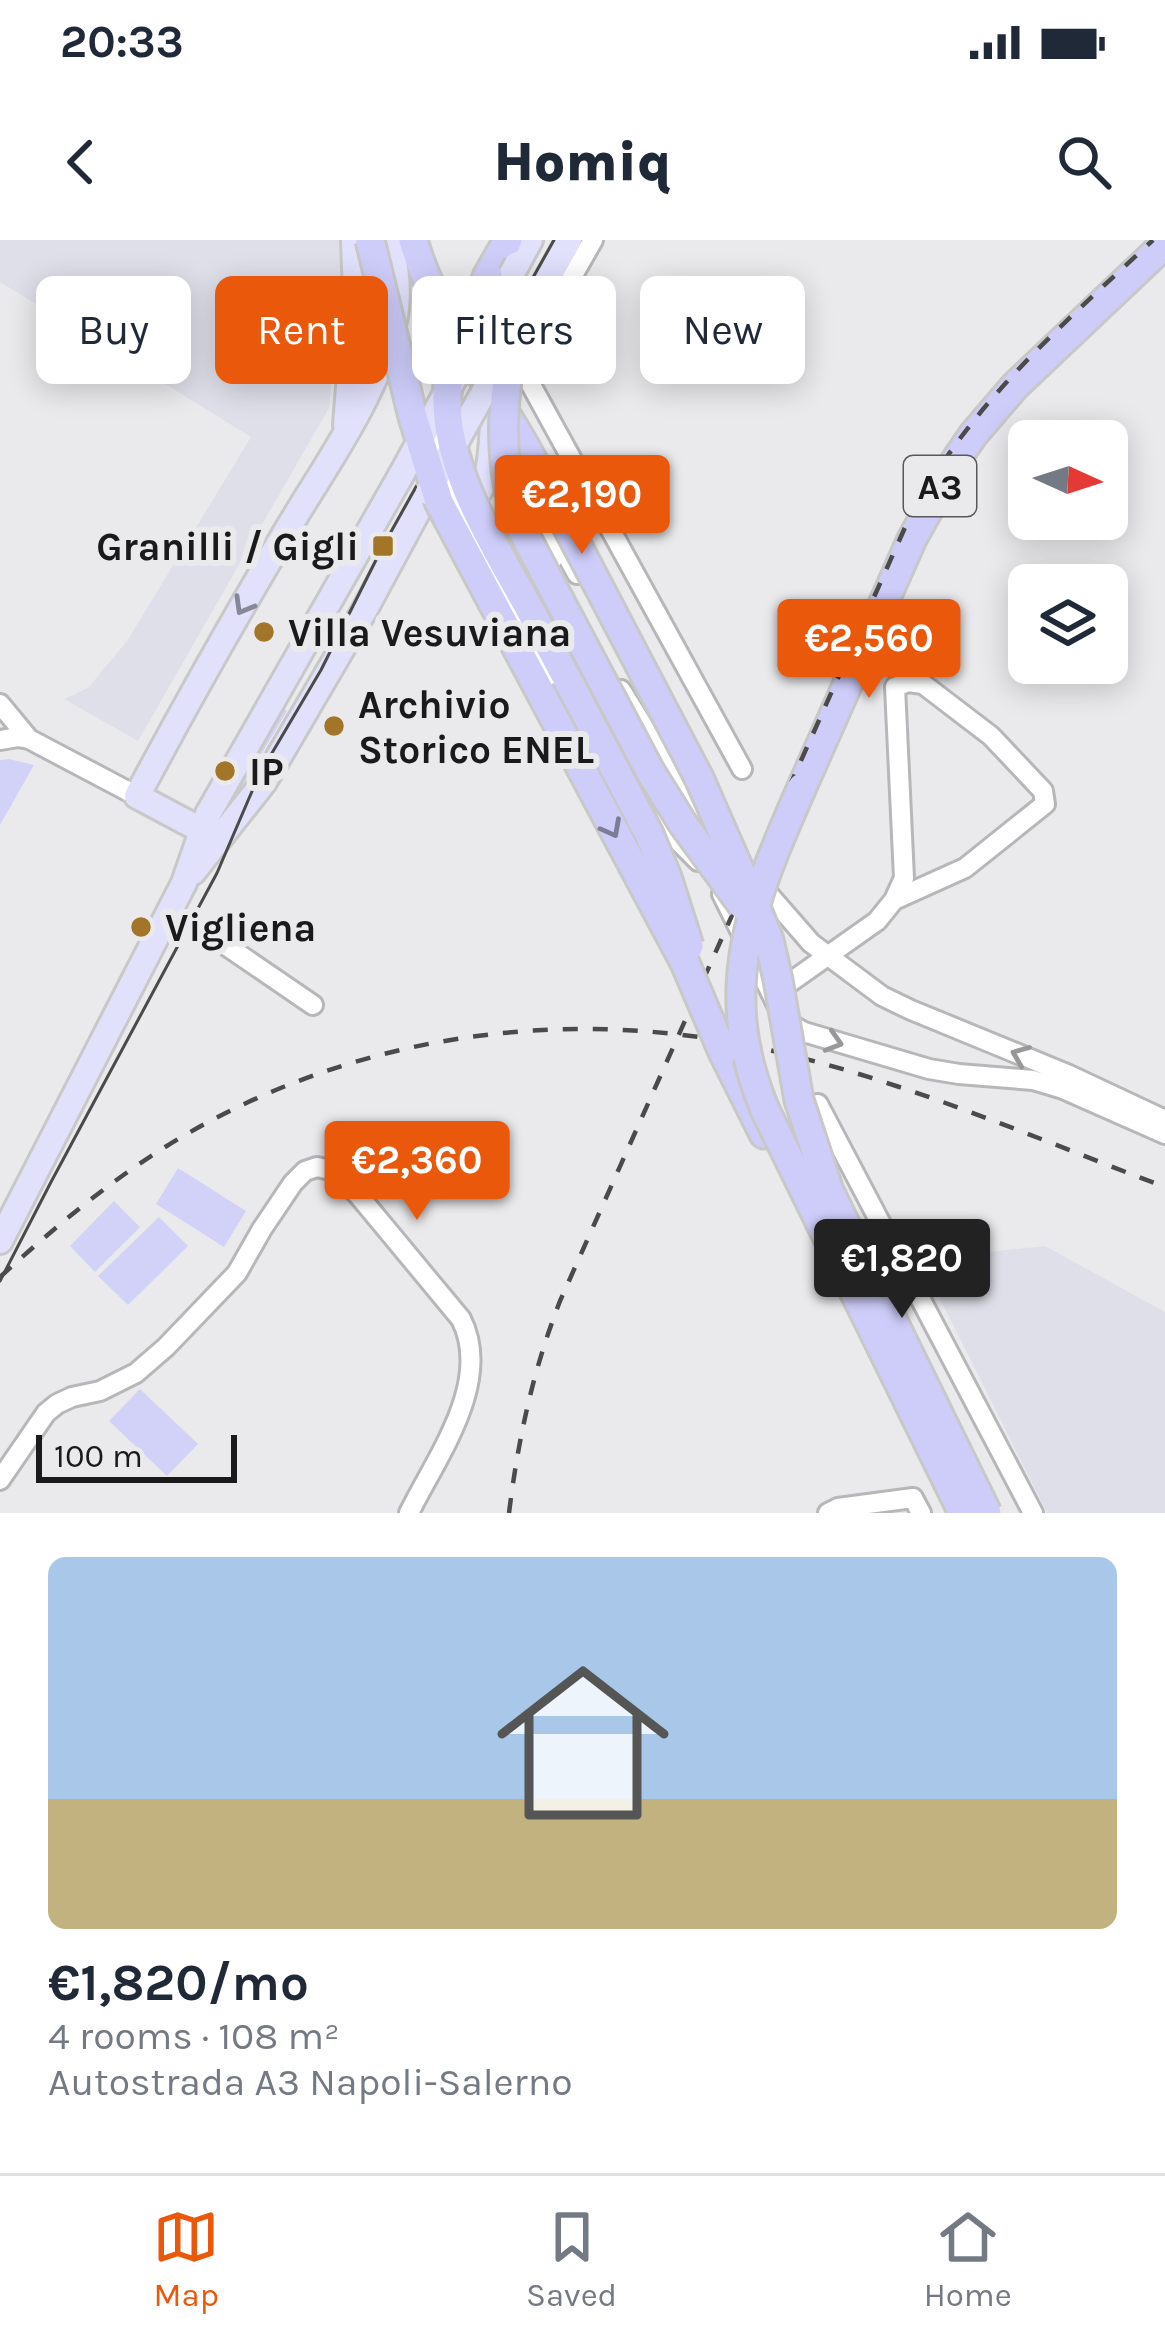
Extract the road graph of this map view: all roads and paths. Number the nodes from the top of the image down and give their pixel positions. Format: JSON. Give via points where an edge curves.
{"nodes":[{"id":1,"x":354,"y":240,"type":"edge"},
{"id":2,"x":530,"y":240,"type":"edge"},
{"id":3,"x":568,"y":240,"type":"edge"},
{"id":4,"x":593,"y":240,"type":"edge"},
{"id":5,"x":390,"y":242,"type":"edge"},
{"id":6,"x":1165,"y":244,"type":"edge"},
{"id":7,"x":512,"y":252,"type":"edge"},
{"id":8,"x":1165,"y":261,"type":"edge"},
{"id":9,"x":488,"y":275,"type":"junction"},
{"id":10,"x":547,"y":276,"type":"edge"},
{"id":11,"x":494,"y":384,"type":"edge"},
{"id":12,"x":506,"y":384,"type":"edge"},
{"id":13,"x":491,"y":388,"type":"junction"},
{"id":14,"x":513,"y":422,"type":"junction"},
{"id":15,"x":346,"y":433,"type":"junction"},
{"id":16,"x":504,"y":451,"type":"junction"},
{"id":17,"x":426,"y":463,"type":"junction"},
{"id":18,"x":444,"y":501,"type":"junction"},
{"id":19,"x":0,"y":704,"type":"edge"},
{"id":20,"x":29,"y":739,"type":"junction"},
{"id":21,"x":0,"y":740,"type":"edge"},
{"id":22,"x":742,"y":769,"type":"dead end"},
{"id":23,"x":137,"y":796,"type":"junction"},
{"id":24,"x":804,"y":796,"type":"junction"},
{"id":25,"x":243,"y":812,"type":"junction"},
{"id":26,"x":713,"y":827,"type":"junction"},
{"id":27,"x":201,"y":830,"type":"junction"},
{"id":28,"x":185,"y":882,"type":"junction"},
{"id":29,"x":719,"y":888,"type":"junction"},
{"id":30,"x":894,"y":900,"type":"junction"},
{"id":31,"x":169,"y":912,"type":"junction"},
{"id":32,"x":829,"y":958,"type":"junction"},
{"id":33,"x":774,"y":988,"type":"junction"},
{"id":34,"x":313,"y":1005,"type":"dead end"},
{"id":35,"x":724,"y":1052,"type":"junction"},
{"id":36,"x":818,"y":1104,"type":"dead end"},
{"id":37,"x":1165,"y":1120,"type":"edge"},
{"id":38,"x":1165,"y":1134,"type":"edge"},
{"id":39,"x":0,"y":1241,"type":"edge"},
{"id":40,"x":0,"y":1480,"type":"edge"},
{"id":41,"x":917,"y":1506,"type":"edge"},
{"id":42,"x":409,"y":1513,"type":"edge"},
{"id":43,"x":828,"y":1513,"type":"edge"},
{"id":44,"x":951,"y":1513,"type":"edge"},
{"id":45,"x":963,"y":1513,"type":"edge"},
{"id":46,"x":974,"y":1513,"type":"edge"},
{"id":47,"x":987,"y":1513,"type":"edge"},
{"id":48,"x":1033,"y":1513,"type":"edge"}],
"edges":[{"from":1,"to":15,"type":"main road"},
{"from":2,"to":7,"type":"main road"},
{"from":3,"to":10,"type":"main road"},
{"from":4,"to":22,"type":"street","via":[[527,356],[525,374]]},
{"from":5,"to":13,"type":"highway","via":[[418,259]]},
{"from":5,"to":15,"type":"main road","via":[[395,317]]},
{"from":5,"to":17,"type":"highway","bridge":true},
{"from":6,"to":24,"type":"highway","number":"A3","via":[[1015,386],[956,460],[911,539]]},
{"from":7,"to":9,"type":"highway"},
{"from":7,"to":27,"type":"main road","bridge":true,"via":[[400,477]]},
{"from":8,"to":24,"type":"highway","number":"A3","via":[[1023,396],[966,467]]},
{"from":9,"to":18,"type":"street","bridge":true,"via":[[459,320],[440,372]]},
{"from":9,"to":35,"type":"highway","bridge":true,"via":[[451,363],[454,457],[649,834]]},
{"from":11,"to":18,"type":"main road","bridge":true},
{"from":12,"to":16,"type":"highway","bridge":true},
{"from":13,"to":14,"type":"highway"},
{"from":13,"to":18,"type":"main road","via":[[480,494]]},
{"from":14,"to":26,"type":"street","via":[[541,508]]},
{"from":14,"to":33,"type":"highway","bridge":true,"via":[[699,778],[769,940]]},
{"from":15,"to":23,"type":"main road","one_way":true},
{"from":16,"to":26,"type":"street","bridge":true,"via":[[617,683]]},
{"from":16,"to":33,"type":"highway","bridge":true,"via":[[525,537],[650,772],[752,919]]},
{"from":17,"to":18,"type":"street","bridge":true},
{"from":17,"to":35,"type":"highway","one_way":true,"bridge":true,"via":[[455,535],[685,963]]},
{"from":18,"to":25,"type":"main road","via":[[406,533]]},
{"from":18,"to":29,"type":"street","bridge":true,"via":[[607,767]]},
{"from":18,"to":29,"type":"street","via":[[475,536],[529,628],[643,757]]},
{"from":19,"to":20,"type":"street"},
{"from":20,"to":21,"type":"street"},
{"from":20,"to":23,"type":"street"},
{"from":23,"to":27,"type":"main road"},
{"from":24,"to":45,"type":"highway","number":"A3","bridge":true,"via":[[761,882],[748,929],[740,981],[744,1040],[774,1129]]},
{"from":24,"to":46,"type":"highway","number":"A3","bridge":true,"via":[[754,952],[753,1026],[766,1088]]},
{"from":25,"to":27,"type":"main road"},
{"from":25,"to":28,"type":"main road"},
{"from":26,"to":32,"type":"street"},
{"from":27,"to":28,"type":"main road","via":[[203,846]]},
{"from":28,"to":31,"type":"main road"},
{"from":29,"to":33,"type":"street"},
{"from":30,"to":30,"type":"street","via":[[964,868],[1045,804],[1042,790],[991,736],[923,684],[908,682],[895,687],[904,878]]},
{"from":30,"to":32,"type":"street"},
{"from":31,"to":34,"type":"street"},
{"from":31,"to":39,"type":"main road"},
{"from":32,"to":33,"type":"street"},
{"from":37,"to":32,"type":"street","one_way":true,"via":[[911,1010]]},
{"from":33,"to":38,"type":"street","one_way":true,"via":[[804,1032],[928,1069],[1063,1088]]},
{"from":33,"to":47,"type":"highway","bridge":true,"via":[[829,1191]]},
{"from":35,"to":44,"type":"highway"},
{"from":36,"to":48,"type":"street"},
{"from":40,"to":42,"type":"street","via":[[57,1404],[100,1391],[166,1347],[237,1273],[293,1184],[317,1167],[335,1172],[359,1196],[470,1337],[471,1381],[461,1410]]},
{"from":41,"to":43,"type":"street"}]}
